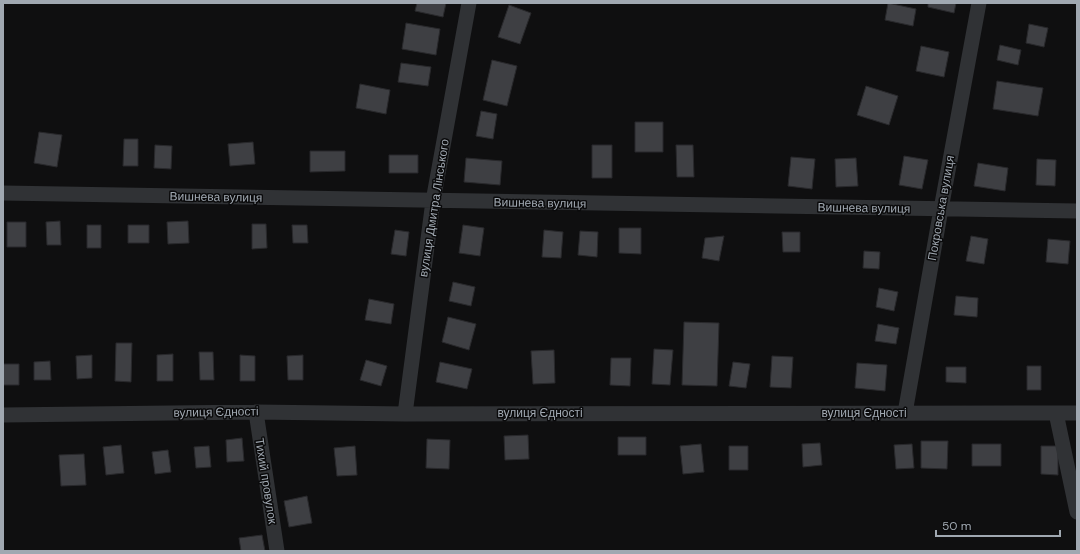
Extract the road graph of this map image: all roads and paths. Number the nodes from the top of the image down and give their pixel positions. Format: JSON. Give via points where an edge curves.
{"nodes":[{"id":1,"x":469,"y":3,"type":"edge"},
{"id":2,"x":979,"y":3,"type":"edge"},
{"id":3,"x":3,"y":194,"type":"edge"},
{"id":4,"x":433,"y":201,"type":"junction"},
{"id":5,"x":941,"y":209,"type":"junction"},
{"id":6,"x":1077,"y":211,"type":"edge"},
{"id":7,"x":256,"y":412,"type":"junction"},
{"id":8,"x":905,"y":413,"type":"junction"},
{"id":9,"x":1056,"y":413,"type":"junction"},
{"id":10,"x":1077,"y":413,"type":"edge"},
{"id":11,"x":3,"y":414,"type":"edge"},
{"id":12,"x":405,"y":414,"type":"junction"},
{"id":13,"x":1077,"y":512,"type":"edge"},
{"id":14,"x":277,"y":551,"type":"edge"}],
"edges":[{"from":1,"to":4,"type":"street","name":"вулиця Дмитра Лінського"},
{"from":2,"to":5,"type":"street","name":"Покровська вулиця"},
{"from":3,"to":4,"type":"street","name":"Вишнева вулиця"},
{"from":4,"to":5,"type":"street","name":"Вишнева вулиця"},
{"from":4,"to":12,"type":"street","name":"вулиця Дмитра Лінського"},
{"from":5,"to":6,"type":"street","name":"Вишнева вулиця"},
{"from":5,"to":8,"type":"street","name":"Покровська вулиця"},
{"from":7,"to":11,"type":"street","name":"вулиця Єдності"},
{"from":7,"to":12,"type":"street","name":"вулиця Єдності"},
{"from":7,"to":14,"type":"street","name":"Тихий провулок"},
{"from":8,"to":9,"type":"street","name":"вулиця Єдності"},
{"from":8,"to":12,"type":"street","name":"вулиця Єдності"},
{"from":9,"to":10,"type":"street","name":"вулиця Єдності"},
{"from":9,"to":13,"type":"street"}]}
